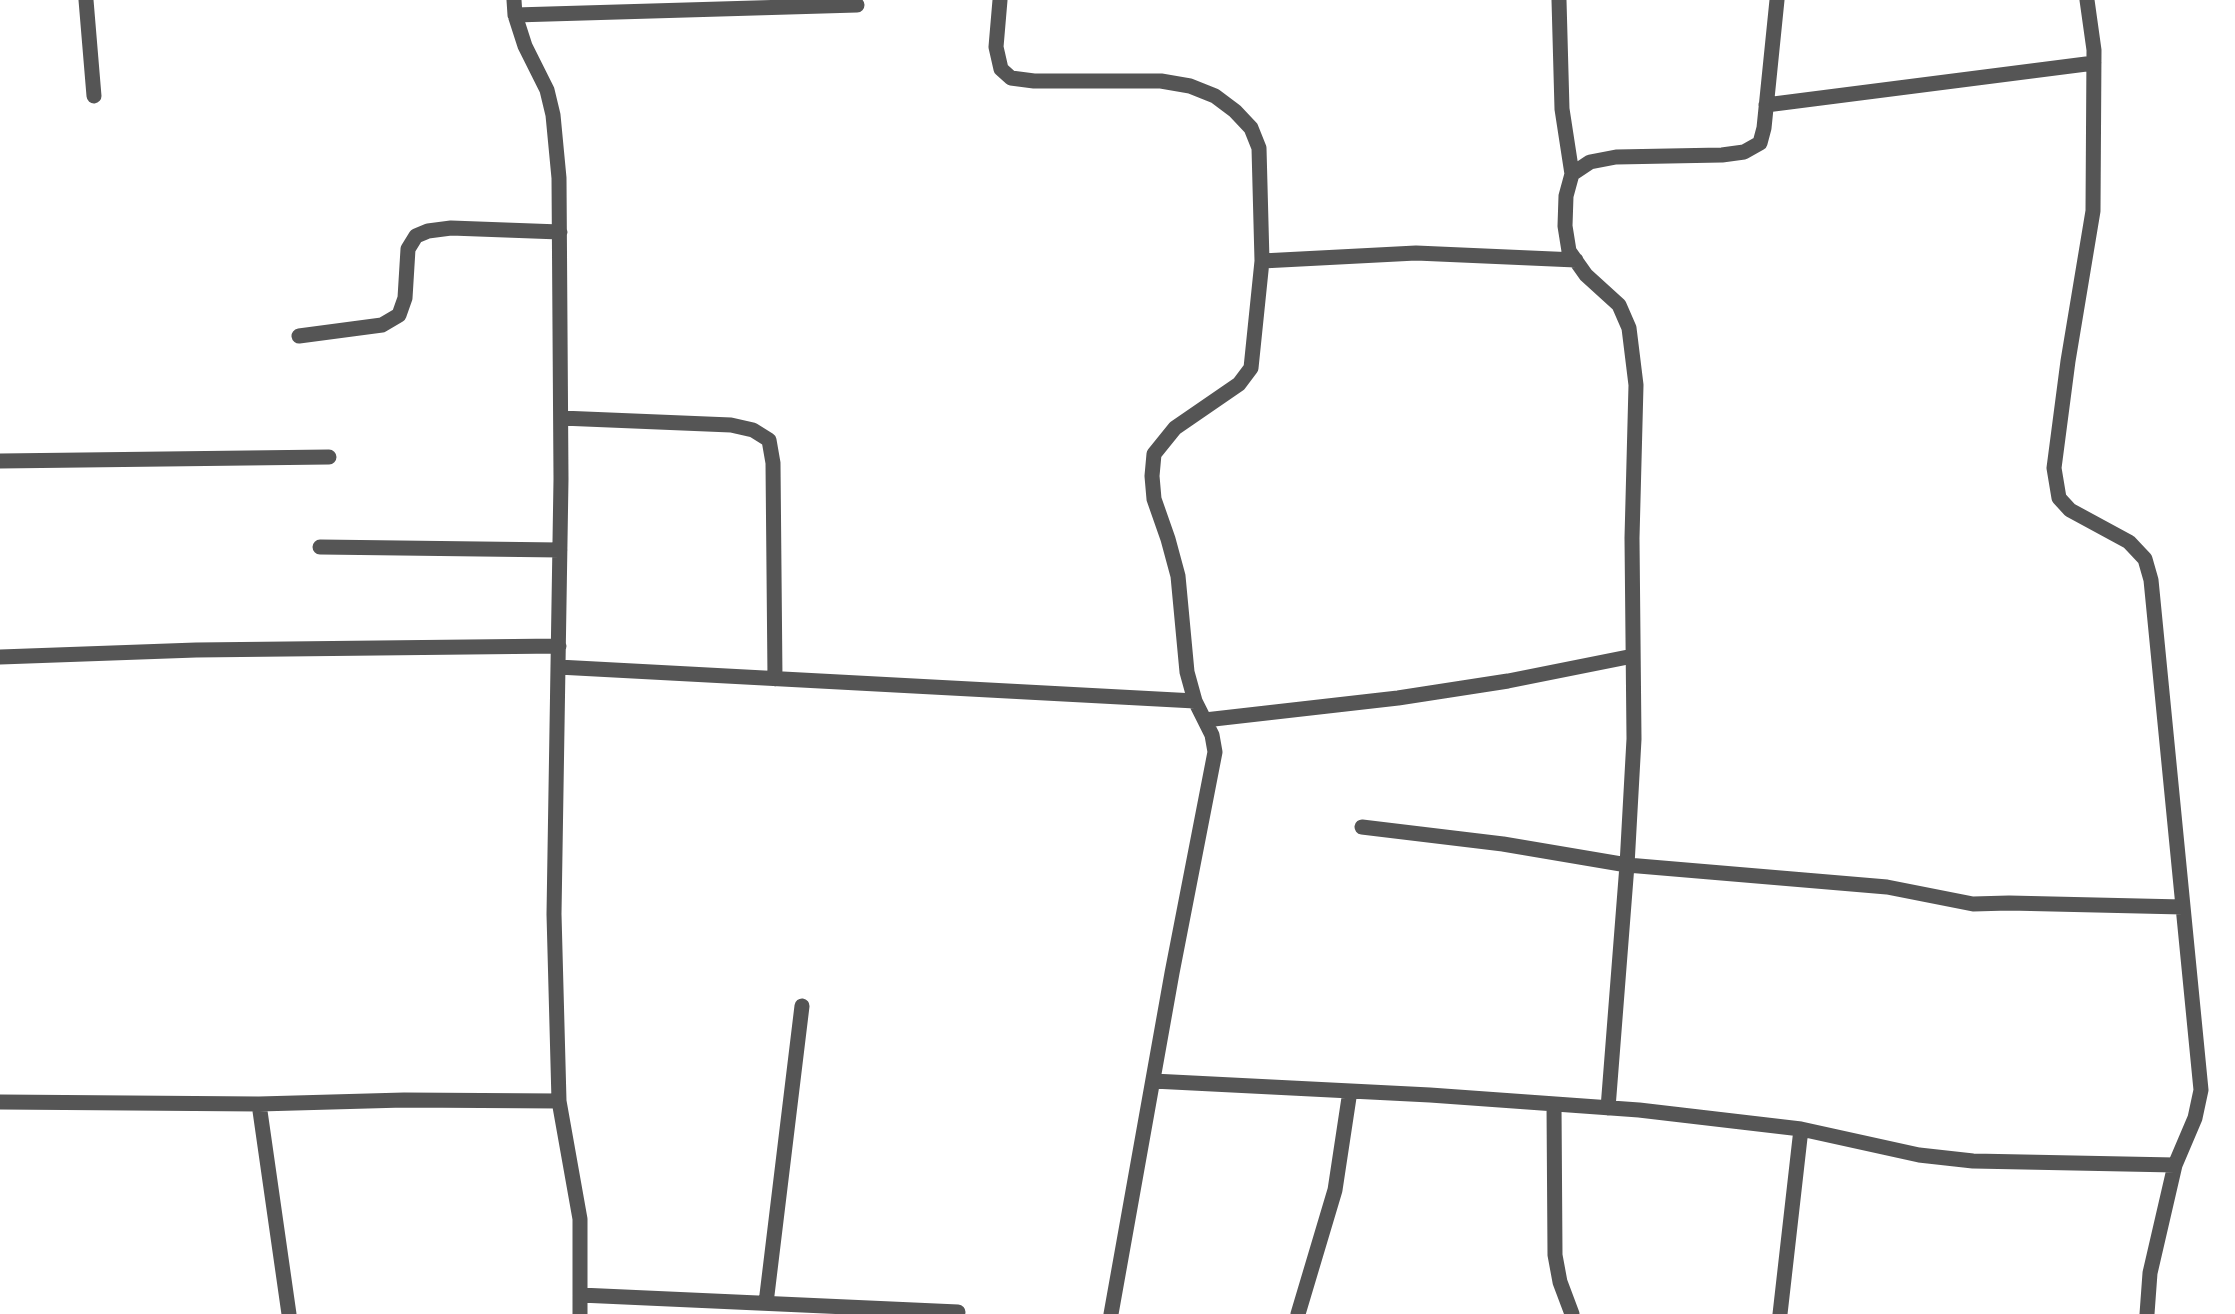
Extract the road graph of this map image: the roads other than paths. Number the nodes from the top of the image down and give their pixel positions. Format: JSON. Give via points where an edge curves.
{"nodes":[{"id":1,"x":86,"y":0,"type":"edge"},
{"id":2,"x":1000,"y":0,"type":"edge"},
{"id":3,"x":1559,"y":0,"type":"edge"},
{"id":4,"x":1777,"y":0,"type":"edge"},
{"id":5,"x":2087,"y":0,"type":"edge"},
{"id":6,"x":857,"y":5,"type":"dead end"},
{"id":7,"x":515,"y":7,"type":"edge"},
{"id":8,"x":2094,"y":63,"type":"junction"},
{"id":9,"x":94,"y":96,"type":"dead end"},
{"id":10,"x":1766,"y":105,"type":"junction"},
{"id":11,"x":1572,"y":174,"type":"junction"},
{"id":12,"x":560,"y":232,"type":"junction"},
{"id":13,"x":1576,"y":260,"type":"junction"},
{"id":14,"x":1262,"y":261,"type":"junction"},
{"id":15,"x":299,"y":336,"type":"dead end"},
{"id":16,"x":561,"y":418,"type":"junction"},
{"id":17,"x":329,"y":457,"type":"dead end"},
{"id":18,"x":0,"y":461,"type":"edge"},
{"id":19,"x":320,"y":547,"type":"dead end"},
{"id":20,"x":560,"y":550,"type":"junction"},
{"id":21,"x":559,"y":646,"type":"junction"},
{"id":22,"x":1633,"y":656,"type":"junction"},
{"id":23,"x":0,"y":657,"type":"edge"},
{"id":24,"x":558,"y":668,"type":"junction"},
{"id":25,"x":775,"y":679,"type":"junction"},
{"id":26,"x":1195,"y":701,"type":"junction"},
{"id":27,"x":1205,"y":720,"type":"junction"},
{"id":28,"x":1362,"y":827,"type":"dead end"},
{"id":29,"x":1627,"y":866,"type":"junction"},
{"id":30,"x":2183,"y":907,"type":"junction"},
{"id":31,"x":802,"y":1006,"type":"dead end"},
{"id":32,"x":1153,"y":1081,"type":"junction"},
{"id":33,"x":1350,"y":1091,"type":"junction"},
{"id":34,"x":559,"y":1101,"type":"junction"},
{"id":35,"x":0,"y":1102,"type":"edge"},
{"id":36,"x":259,"y":1104,"type":"junction"},
{"id":37,"x":1554,"y":1104,"type":"junction"},
{"id":38,"x":1608,"y":1108,"type":"junction"},
{"id":39,"x":1801,"y":1129,"type":"junction"},
{"id":40,"x":2175,"y":1165,"type":"junction"},
{"id":41,"x":580,"y":1295,"type":"junction"},
{"id":42,"x":766,"y":1303,"type":"junction"},
{"id":43,"x":958,"y":1312,"type":"dead end"},
{"id":44,"x":289,"y":1314,"type":"edge"},
{"id":45,"x":580,"y":1314,"type":"edge"},
{"id":46,"x":1112,"y":1314,"type":"edge"},
{"id":47,"x":1298,"y":1314,"type":"edge"},
{"id":48,"x":1572,"y":1314,"type":"edge"},
{"id":49,"x":1780,"y":1314,"type":"edge"},
{"id":50,"x":2147,"y":1314,"type":"edge"}],
"edges":[{"from":1,"to":9,"type":"street"},
{"from":2,"to":14,"type":"street","via":[[996,47],[1001,69],[1011,78],[1161,81],[1215,96],[1235,111],[1251,128],[1259,148]]},
{"from":3,"to":11,"type":"street","via":[[1562,109]]},
{"from":4,"to":10,"type":"street"},
{"from":5,"to":8,"type":"street"},
{"from":6,"to":7,"type":"street"},
{"from":7,"to":12,"type":"street","via":[[525,46],[548,90],[559,178]]},
{"from":8,"to":10,"type":"street"},
{"from":8,"to":30,"type":"street","via":[[2093,211],[2054,468],[2059,498],[2070,510],[2129,542],[2145,559],[2151,580]]},
{"from":10,"to":11,"type":"street","via":[[1760,142],[1744,152],[1616,157],[1590,162]]},
{"from":11,"to":13,"type":"street","via":[[1566,196],[1565,226],[1569,250]]},
{"from":12,"to":15,"type":"street","via":[[451,228],[428,231],[416,236],[408,249],[405,298],[399,315],[382,325]]},
{"from":12,"to":16,"type":"street"},
{"from":13,"to":14,"type":"street","via":[[1416,253]]},
{"from":13,"to":22,"type":"street","via":[[1586,275],[1619,305],[1629,328],[1636,385]]},
{"from":14,"to":26,"type":"street","via":[[1251,368],[1239,384],[1175,428],[1154,454],[1154,499],[1179,576],[1187,672]]},
{"from":16,"to":20,"type":"street"},
{"from":16,"to":25,"type":"street","via":[[731,425],[753,429],[769,440],[773,463]]},
{"from":17,"to":18,"type":"street"},
{"from":19,"to":20,"type":"street"},
{"from":20,"to":21,"type":"street"},
{"from":21,"to":23,"type":"street","via":[[196,650]]},
{"from":21,"to":24,"type":"street"},
{"from":22,"to":27,"type":"street","via":[[1409,696]]},
{"from":22,"to":29,"type":"street","via":[[1634,738]]},
{"from":24,"to":25,"type":"street"},
{"from":24,"to":34,"type":"street","via":[[554,914]]},
{"from":25,"to":26,"type":"street"},
{"from":26,"to":27,"type":"street"},
{"from":27,"to":32,"type":"street","via":[[1215,752]]},
{"from":28,"to":29,"type":"street","via":[[1503,844]]},
{"from":29,"to":30,"type":"street","via":[[1887,887],[1973,904]]},
{"from":29,"to":38,"type":"street"},
{"from":30,"to":40,"type":"street","via":[[2200,1090],[2195,1118]]},
{"from":31,"to":42,"type":"street"},
{"from":32,"to":33,"type":"street"},
{"from":32,"to":46,"type":"street"},
{"from":33,"to":37,"type":"street"},
{"from":33,"to":47,"type":"street","via":[[1335,1190]]},
{"from":34,"to":36,"type":"street"},
{"from":34,"to":41,"type":"street","via":[[580,1219]]},
{"from":35,"to":36,"type":"street"},
{"from":36,"to":44,"type":"street"},
{"from":37,"to":38,"type":"street"},
{"from":37,"to":48,"type":"street","via":[[1555,1255]]},
{"from":38,"to":39,"type":"street"},
{"from":39,"to":40,"type":"street","via":[[1919,1155],[1972,1161]]},
{"from":39,"to":49,"type":"street"},
{"from":40,"to":50,"type":"street","via":[[2150,1273]]},
{"from":41,"to":42,"type":"street"},
{"from":41,"to":45,"type":"street"},
{"from":42,"to":43,"type":"street"}]}
